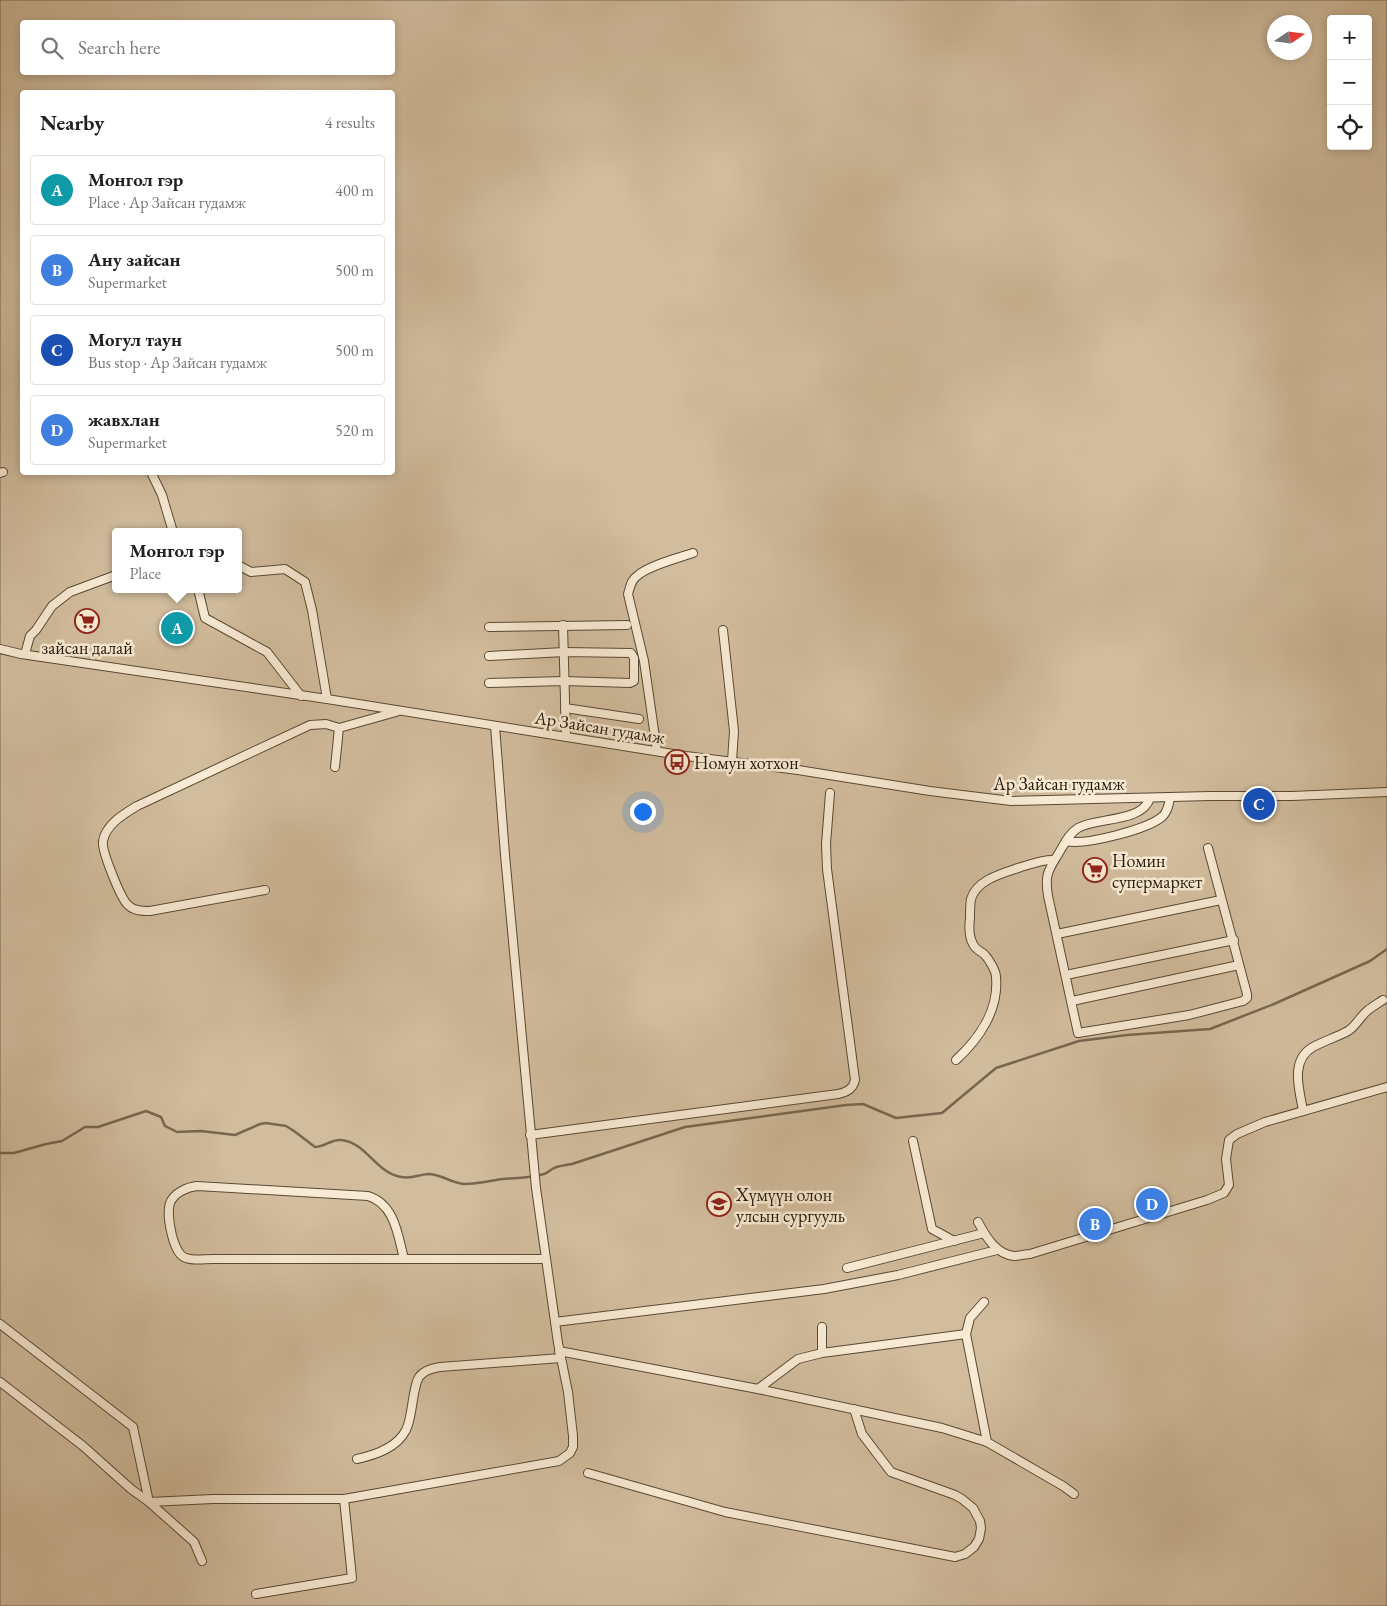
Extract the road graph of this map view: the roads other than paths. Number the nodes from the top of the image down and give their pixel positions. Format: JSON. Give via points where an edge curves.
{"nodes":[{"id":1,"x":152,"y":475,"type":"edge"},
{"id":2,"x":172,"y":528,"type":"edge"},
{"id":3,"x":693,"y":553,"type":"dead end"},
{"id":4,"x":242,"y":568,"type":"edge"},
{"id":5,"x":112,"y":576,"type":"edge"},
{"id":6,"x":199,"y":593,"type":"edge"},
{"id":7,"x":563,"y":625,"type":"junction"},
{"id":8,"x":627,"y":625,"type":"dead end"},
{"id":9,"x":489,"y":627,"type":"dead end"},
{"id":10,"x":723,"y":630,"type":"dead end"},
{"id":11,"x":0,"y":649,"type":"edge"},
{"id":12,"x":564,"y":652,"type":"junction"},
{"id":13,"x":23,"y":654,"type":"junction"},
{"id":14,"x":489,"y":656,"type":"dead end"},
{"id":15,"x":564,"y":681,"type":"junction"},
{"id":16,"x":489,"y":683,"type":"dead end"},
{"id":17,"x":301,"y":696,"type":"junction"},
{"id":18,"x":327,"y":699,"type":"junction"},
{"id":19,"x":565,"y":708,"type":"junction"},
{"id":20,"x":400,"y":711,"type":"junction"},
{"id":21,"x":639,"y":719,"type":"dead end"},
{"id":22,"x":495,"y":726,"type":"junction"},
{"id":23,"x":339,"y":728,"type":"junction"},
{"id":24,"x":566,"y":738,"type":"junction"},
{"id":25,"x":657,"y":751,"type":"junction"},
{"id":26,"x":732,"y":761,"type":"junction"},
{"id":27,"x":335,"y":767,"type":"dead end"},
{"id":28,"x":1387,"y":792,"type":"edge"},
{"id":29,"x":830,"y":793,"type":"dead end"},
{"id":30,"x":1150,"y":798,"type":"junction"},
{"id":31,"x":1170,"y":798,"type":"junction"},
{"id":32,"x":1066,"y":841,"type":"junction"},
{"id":33,"x":1208,"y":848,"type":"dead end"},
{"id":34,"x":1054,"y":860,"type":"junction"},
{"id":35,"x":265,"y":890,"type":"dead end"},
{"id":36,"x":1221,"y":900,"type":"junction"},
{"id":37,"x":1056,"y":934,"type":"junction"},
{"id":38,"x":1234,"y":940,"type":"junction"},
{"id":39,"x":1239,"y":965,"type":"junction"},
{"id":40,"x":1066,"y":975,"type":"junction"},
{"id":41,"x":1383,"y":1000,"type":"dead end"},
{"id":42,"x":1072,"y":1001,"type":"junction"},
{"id":43,"x":956,"y":1060,"type":"dead end"},
{"id":44,"x":1387,"y":1087,"type":"edge"},
{"id":45,"x":1303,"y":1110,"type":"junction"},
{"id":46,"x":530,"y":1135,"type":"junction"},
{"id":47,"x":913,"y":1141,"type":"dead end"},
{"id":48,"x":978,"y":1222,"type":"dead end"},
{"id":49,"x":984,"y":1233,"type":"junction"},
{"id":50,"x":954,"y":1241,"type":"junction"},
{"id":51,"x":997,"y":1250,"type":"junction"},
{"id":52,"x":545,"y":1258,"type":"junction"},
{"id":53,"x":404,"y":1259,"type":"junction"},
{"id":54,"x":847,"y":1268,"type":"dead end"},
{"id":55,"x":984,"y":1302,"type":"dead end"},
{"id":56,"x":556,"y":1322,"type":"junction"},
{"id":57,"x":0,"y":1324,"type":"edge"},
{"id":58,"x":822,"y":1327,"type":"dead end"},
{"id":59,"x":966,"y":1334,"type":"junction"},
{"id":60,"x":822,"y":1353,"type":"junction"},
{"id":61,"x":560,"y":1354,"type":"junction"},
{"id":62,"x":0,"y":1382,"type":"edge"},
{"id":63,"x":758,"y":1389,"type":"junction"},
{"id":64,"x":854,"y":1409,"type":"junction"},
{"id":65,"x":987,"y":1442,"type":"junction"},
{"id":66,"x":357,"y":1459,"type":"dead end"},
{"id":67,"x":588,"y":1473,"type":"dead end"},
{"id":68,"x":1074,"y":1494,"type":"dead end"},
{"id":69,"x":344,"y":1499,"type":"junction"},
{"id":70,"x":150,"y":1502,"type":"junction"},
{"id":71,"x":202,"y":1561,"type":"dead end"},
{"id":72,"x":256,"y":1594,"type":"dead end"}],
"edges":[{"from":1,"to":2,"type":"street"},
{"from":3,"to":25,"type":"street","via":[[636,576],[628,594],[644,661]]},
{"from":4,"to":18,"type":"street","via":[[251,572],[285,569],[305,582]]},
{"from":5,"to":13,"type":"street","via":[[70,592],[52,606],[30,636]]},
{"from":6,"to":17,"type":"street","via":[[205,618],[267,652]]},
{"from":7,"to":8,"type":"street"},
{"from":7,"to":9,"type":"street"},
{"from":7,"to":12,"type":"street"},
{"from":10,"to":26,"type":"street","via":[[734,731]]},
{"from":11,"to":13,"type":"street","name":"Ар Зайсан гудамж"},
{"from":12,"to":14,"type":"street"},
{"from":12,"to":15,"type":"street"},
{"from":12,"to":15,"type":"street","via":[[631,653],[634,658],[632,683]]},
{"from":13,"to":17,"type":"street","name":"Ар Зайсан гудамж"},
{"from":15,"to":16,"type":"street"},
{"from":15,"to":19,"type":"street"},
{"from":17,"to":18,"type":"street","name":"Ар Зайсан гудамж"},
{"from":18,"to":20,"type":"street","name":"Ар Зайсан гудамж"},
{"from":19,"to":21,"type":"street"},
{"from":19,"to":24,"type":"street"},
{"from":20,"to":22,"type":"street","name":"Ар Зайсан гудамж"},
{"from":20,"to":23,"type":"street"},
{"from":22,"to":24,"type":"street","name":"Ар Зайсан гудамж"},
{"from":22,"to":46,"type":"street"},
{"from":23,"to":27,"type":"street"},
{"from":23,"to":35,"type":"street","via":[[326,724],[310,725],[137,806],[110,826],[103,840],[104,856],[127,905],[137,911]]},
{"from":24,"to":25,"type":"street","name":"Ар Зайсан гудамж"},
{"from":25,"to":26,"type":"street","name":"Ар Зайсан гудамж"},
{"from":26,"to":30,"type":"street","name":"Ар Зайсан гудамж","via":[[1012,801]]},
{"from":28,"to":31,"type":"street","name":"Ар Зайсан гудамж"},
{"from":29,"to":46,"type":"street","via":[[827,869],[854,1086],[838,1094]]},
{"from":30,"to":31,"type":"street","name":"Ар Зайсан гудамж"},
{"from":30,"to":32,"type":"street","via":[[1141,810],[1084,826],[1075,830]]},
{"from":31,"to":32,"type":"street","via":[[1164,814],[1144,826],[1086,842]]},
{"from":32,"to":34,"type":"street"},
{"from":33,"to":36,"type":"street"},
{"from":34,"to":37,"type":"street","via":[[1046,880]]},
{"from":34,"to":43,"type":"street","via":[[998,875],[981,884],[971,900],[971,940],[996,974],[996,995],[988,1021],[968,1050]]},
{"from":36,"to":37,"type":"street"},
{"from":36,"to":38,"type":"street"},
{"from":37,"to":40,"type":"street"},
{"from":38,"to":39,"type":"street"},
{"from":38,"to":40,"type":"street"},
{"from":39,"to":42,"type":"street"},
{"from":39,"to":42,"type":"street","via":[[1247,994],[1243,1001],[1189,1015],[1078,1033]]},
{"from":40,"to":42,"type":"street"},
{"from":41,"to":45,"type":"street","via":[[1366,1012],[1355,1026],[1311,1048],[1302,1056],[1297,1068]]},
{"from":44,"to":45,"type":"street"},
{"from":45,"to":51,"type":"street","via":[[1266,1122],[1229,1140],[1226,1159],[1230,1185],[1224,1193],[1030,1254],[1014,1256]]},
{"from":46,"to":52,"type":"street"},
{"from":47,"to":50,"type":"street","via":[[932,1229]]},
{"from":48,"to":49,"type":"street"},
{"from":49,"to":50,"type":"street"},
{"from":49,"to":51,"type":"street"},
{"from":50,"to":54,"type":"street"},
{"from":51,"to":56,"type":"street","via":[[898,1275],[824,1289]]},
{"from":52,"to":53,"type":"street"},
{"from":52,"to":56,"type":"street"},
{"from":53,"to":53,"type":"street","via":[[185,1258],[179,1253],[174,1239],[169,1206],[178,1193],[197,1186],[368,1196],[378,1200],[389,1212]]},
{"from":55,"to":59,"type":"street","via":[[970,1318]]},
{"from":56,"to":61,"type":"street"},
{"from":57,"to":70,"type":"street","via":[[133,1427]]},
{"from":58,"to":60,"type":"street"},
{"from":59,"to":60,"type":"street"},
{"from":59,"to":65,"type":"street"},
{"from":60,"to":63,"type":"street","via":[[798,1359]]},
{"from":61,"to":63,"type":"street"},
{"from":61,"to":66,"type":"street","via":[[429,1369],[419,1377],[406,1430],[398,1441],[377,1453]]},
{"from":61,"to":69,"type":"street","via":[[573,1441],[570,1453],[564,1459]]},
{"from":62,"to":70,"type":"street"},
{"from":63,"to":64,"type":"street"},
{"from":64,"to":65,"type":"street","via":[[942,1428]]},
{"from":64,"to":67,"type":"street","via":[[862,1434],[891,1472],[955,1495],[972,1508],[981,1528],[977,1543],[970,1550],[960,1556],[947,1556],[725,1512]]},
{"from":65,"to":68,"type":"street"},
{"from":69,"to":70,"type":"street"},
{"from":69,"to":72,"type":"street","via":[[352,1578]]},
{"from":70,"to":71,"type":"street","via":[[194,1542]]}]}
